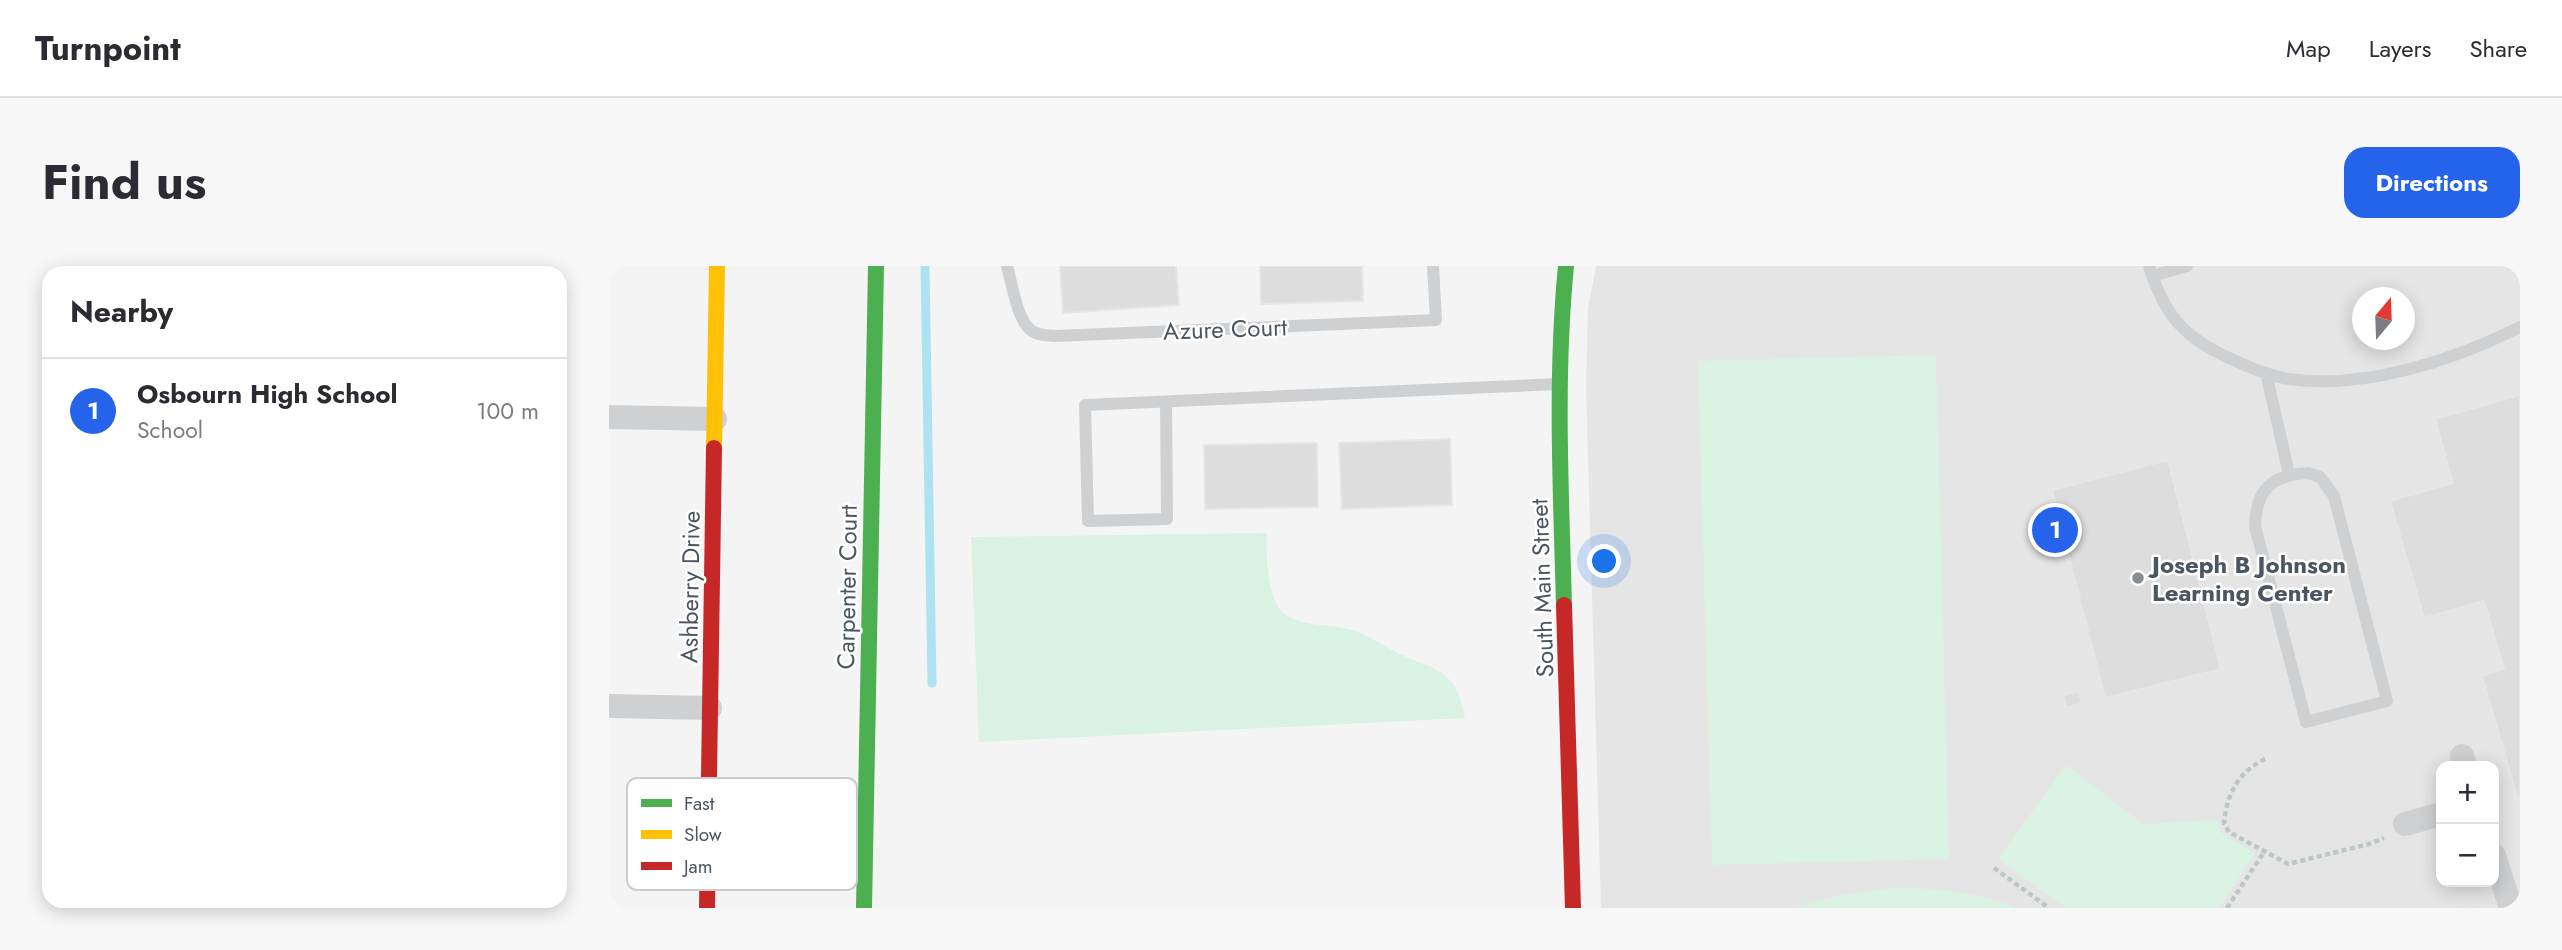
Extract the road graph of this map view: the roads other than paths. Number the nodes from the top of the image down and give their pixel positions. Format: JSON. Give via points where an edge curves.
{"nodes":[{"id":1,"x":717,"y":266,"type":"edge"},
{"id":2,"x":876,"y":266,"type":"edge"},
{"id":3,"x":1007,"y":266,"type":"edge"},
{"id":4,"x":1433,"y":266,"type":"edge"},
{"id":5,"x":1566,"y":266,"type":"edge"},
{"id":6,"x":2187,"y":266,"type":"edge"},
{"id":7,"x":2150,"y":271,"type":"edge"},
{"id":8,"x":2520,"y":327,"type":"edge"},
{"id":9,"x":2266,"y":373,"type":"junction"},
{"id":10,"x":1560,"y":384,"type":"junction"},
{"id":11,"x":1166,"y":402,"type":"junction"},
{"id":12,"x":609,"y":417,"type":"edge"},
{"id":13,"x":715,"y":419,"type":"junction"},
{"id":14,"x":2289,"y":474,"type":"junction"},
{"id":15,"x":609,"y":706,"type":"edge"},
{"id":16,"x":710,"y":708,"type":"junction"},
{"id":17,"x":709,"y":778,"type":"edge"},
{"id":18,"x":2436,"y":815,"type":"edge"},
{"id":19,"x":2405,"y":824,"type":"road end"},
{"id":20,"x":2499,"y":871,"type":"edge"},
{"id":21,"x":707,"y":890,"type":"edge"},
{"id":22,"x":707,"y":908,"type":"edge"},
{"id":23,"x":864,"y":908,"type":"edge"},
{"id":24,"x":1573,"y":908,"type":"edge"},
{"id":25,"x":2511,"y":908,"type":"edge"}],
"edges":[{"from":1,"to":13,"type":"street","name":"Ashberry Drive"},
{"from":2,"to":23,"type":"street","name":"Carpenter Court"},
{"from":3,"to":4,"type":"lane","name":"Azure Court","via":[[1023,321],[1032,331],[1055,336],[1436,320]]},
{"from":5,"to":10,"type":"street","name":"South Main Street"},
{"from":6,"to":7,"type":"lane"},
{"from":7,"to":9,"type":"lane","via":[[2158,295],[2182,327],[2207,348]]},
{"from":8,"to":9,"type":"lane","via":[[2423,366],[2367,377],[2319,381]]},
{"from":9,"to":14,"type":"lane"},
{"from":10,"to":11,"type":"lane"},
{"from":10,"to":24,"type":"street","name":"South Main Street"},
{"from":11,"to":11,"type":"lane","via":[[1167,519],[1089,521],[1084,405]]},
{"from":12,"to":13,"type":"street"},
{"from":13,"to":16,"type":"street","name":"Ashberry Drive"},
{"from":14,"to":14,"type":"lane","via":[[2261,495],[2255,526],[2305,722],[2388,701],[2334,496],[2320,477]]},
{"from":15,"to":16,"type":"street"},
{"from":16,"to":17,"type":"street","name":"Ashberry Drive"},
{"from":18,"to":19,"type":"street"},
{"from":20,"to":25,"type":"street"},
{"from":21,"to":22,"type":"street","name":"Ashberry Drive"}]}
